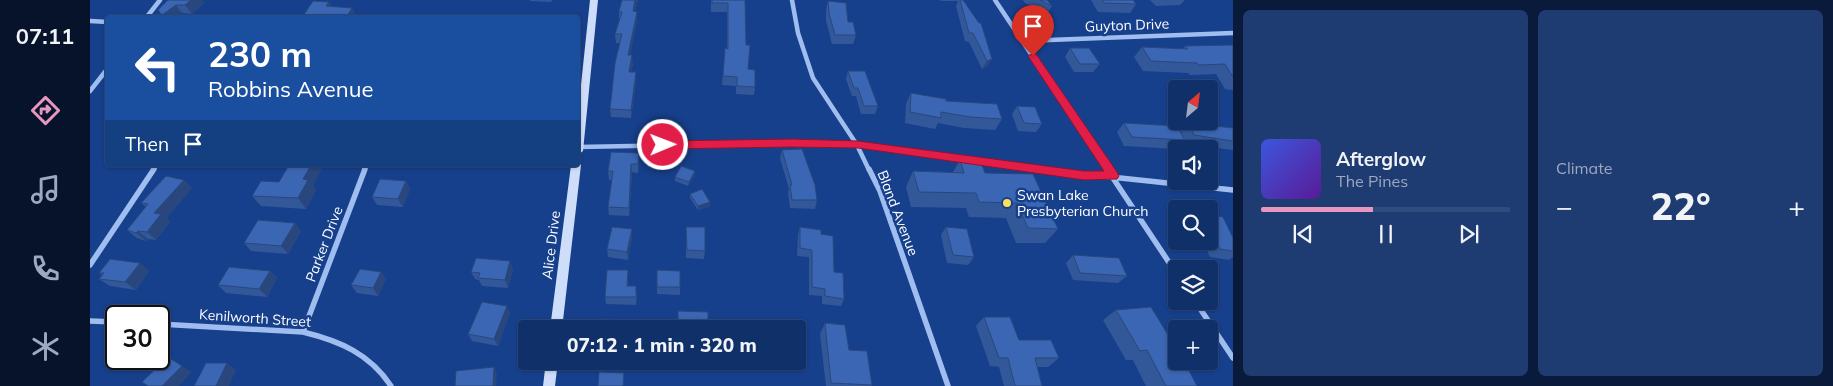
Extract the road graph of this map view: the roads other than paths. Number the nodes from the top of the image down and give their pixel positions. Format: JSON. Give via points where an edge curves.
{"nodes":[{"id":1,"x":160,"y":0,"type":"edge"},
{"id":2,"x":594,"y":0,"type":"edge"},
{"id":3,"x":792,"y":0,"type":"edge"},
{"id":4,"x":995,"y":0,"type":"edge"},
{"id":5,"x":148,"y":15,"type":"edge"},
{"id":6,"x":90,"y":21,"type":"edge"},
{"id":7,"x":105,"y":22,"type":"edge"},
{"id":8,"x":1233,"y":33,"type":"edge"},
{"id":9,"x":1022,"y":41,"type":"junction"},
{"id":10,"x":105,"y":72,"type":"edge"},
{"id":11,"x":90,"y":92,"type":"edge"},
{"id":12,"x":580,"y":108,"type":"edge"},
{"id":13,"x":858,"y":144,"type":"junction"},
{"id":14,"x":580,"y":147,"type":"edge"},
{"id":15,"x":155,"y":167,"type":"edge"},
{"id":16,"x":365,"y":167,"type":"edge"},
{"id":17,"x":576,"y":167,"type":"edge"},
{"id":18,"x":1113,"y":176,"type":"junction"},
{"id":19,"x":1233,"y":190,"type":"edge"},
{"id":20,"x":1168,"y":261,"type":"edge"},
{"id":21,"x":90,"y":266,"type":"edge"},
{"id":22,"x":1201,"y":310,"type":"edge"},
{"id":23,"x":557,"y":320,"type":"edge"},
{"id":24,"x":90,"y":322,"type":"edge"},
{"id":25,"x":105,"y":322,"type":"edge"},
{"id":26,"x":170,"y":325,"type":"edge"},
{"id":27,"x":303,"y":332,"type":"junction"},
{"id":28,"x":1233,"y":358,"type":"edge"},
{"id":29,"x":551,"y":370,"type":"edge"},
{"id":30,"x":391,"y":386,"type":"edge"},
{"id":31,"x":549,"y":386,"type":"edge"},
{"id":32,"x":948,"y":386,"type":"edge"}],
"edges":[{"from":1,"to":5,"type":"street"},
{"from":2,"to":12,"type":"main road"},
{"from":3,"to":13,"type":"street","name":"Bland Avenue","via":[[812,78]]},
{"from":4,"to":9,"type":"street"},
{"from":6,"to":7,"type":"street"},
{"from":8,"to":9,"type":"street","name":"Guyton Drive"},
{"from":9,"to":18,"type":"street"},
{"from":10,"to":11,"type":"street"},
{"from":13,"to":14,"type":"street"},
{"from":13,"to":18,"type":"street","via":[[1084,176]]},
{"from":13,"to":32,"type":"street","name":"Bland Avenue","via":[[880,191]]},
{"from":15,"to":21,"type":"street"},
{"from":16,"to":27,"type":"street","name":"Parker Drive"},
{"from":17,"to":23,"type":"main road","name":"Alice Drive"},
{"from":18,"to":19,"type":"street"},
{"from":18,"to":20,"type":"street"},
{"from":22,"to":28,"type":"street"},
{"from":24,"to":25,"type":"street"},
{"from":26,"to":27,"type":"street","name":"Kenilworth Street"},
{"from":27,"to":30,"type":"street","name":"Kenilworth Street","via":[[342,342],[371,362]]},
{"from":29,"to":31,"type":"main road"}]}
